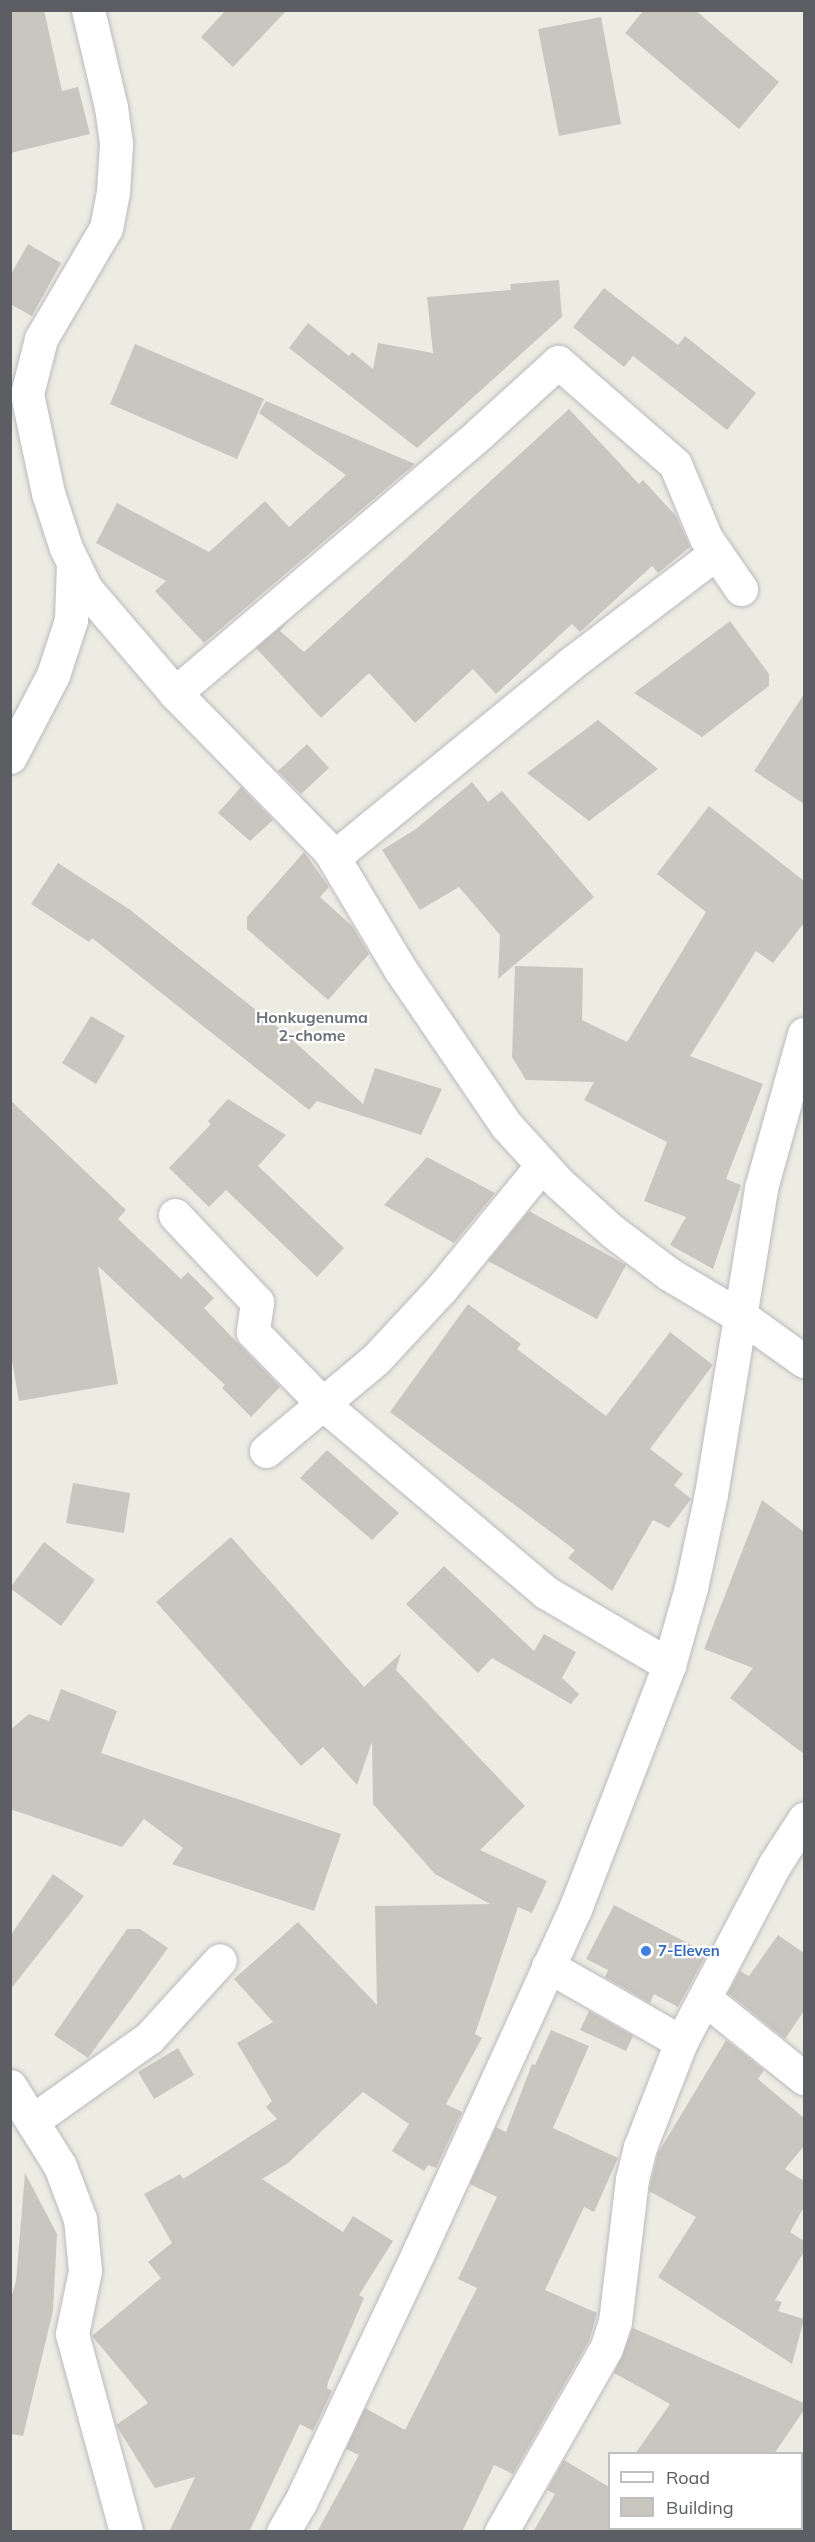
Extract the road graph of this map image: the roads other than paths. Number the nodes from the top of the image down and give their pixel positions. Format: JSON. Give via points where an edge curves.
{"nodes":[{"id":1,"x":88,"y":10,"type":"edge"},
{"id":2,"x":20,"y":362,"type":"edge"},
{"id":3,"x":716,"y":553,"type":"junction"},
{"id":4,"x":73,"y":562,"type":"junction"},
{"id":5,"x":741,"y":588,"type":"dead end"},
{"id":6,"x":175,"y":693,"type":"junction"},
{"id":7,"x":10,"y":757,"type":"edge"},
{"id":8,"x":334,"y":857,"type":"junction"},
{"id":9,"x":804,"y":1034,"type":"edge"},
{"id":10,"x":542,"y":1166,"type":"junction"},
{"id":11,"x":175,"y":1215,"type":"dead end"},
{"id":12,"x":739,"y":1316,"type":"junction"},
{"id":13,"x":804,"y":1361,"type":"edge"},
{"id":14,"x":323,"y":1404,"type":"junction"},
{"id":15,"x":266,"y":1451,"type":"dead end"},
{"id":16,"x":669,"y":1665,"type":"junction"},
{"id":17,"x":804,"y":1819,"type":"edge"},
{"id":18,"x":220,"y":1960,"type":"dead end"},
{"id":19,"x":549,"y":1966,"type":"junction"},
{"id":20,"x":704,"y":1998,"type":"junction"},
{"id":21,"x":681,"y":2042,"type":"junction"},
{"id":22,"x":804,"y":2078,"type":"edge"},
{"id":23,"x":17,"y":2100,"type":"edge"},
{"id":24,"x":126,"y":2532,"type":"edge"},
{"id":25,"x":283,"y":2532,"type":"edge"},
{"id":26,"x":501,"y":2532,"type":"edge"}],
"edges":[{"from":1,"to":2,"type":"street","via":[[113,116],[113,192],[106,228],[40,339]]},
{"from":2,"to":4,"type":"street","via":[[48,493]]},
{"from":3,"to":5,"type":"street"},
{"from":3,"to":6,"type":"street","via":[[675,464],[558,362]]},
{"from":3,"to":8,"type":"street","via":[[568,665]]},
{"from":4,"to":6,"type":"street","via":[[86,589]]},
{"from":4,"to":7,"type":"street","via":[[71,620],[53,675]]},
{"from":6,"to":8,"type":"street"},
{"from":8,"to":10,"type":"street","via":[[400,969],[506,1125]]},
{"from":9,"to":12,"type":"street","via":[[762,1188]]},
{"from":10,"to":12,"type":"street","via":[[612,1232],[669,1274]]},
{"from":10,"to":14,"type":"street","via":[[441,1289],[376,1359]]},
{"from":11,"to":14,"type":"street","via":[[257,1302],[253,1332]]},
{"from":12,"to":13,"type":"street"},
{"from":12,"to":16,"type":"street","via":[[711,1494]]},
{"from":14,"to":15,"type":"street"},
{"from":14,"to":16,"type":"street","via":[[547,1593]]},
{"from":16,"to":19,"type":"street","via":[[575,1909]]},
{"from":17,"to":20,"type":"street"},
{"from":18,"to":23,"type":"street","via":[[149,2038]]},
{"from":19,"to":21,"type":"street"},
{"from":19,"to":25,"type":"street","via":[[405,2281]]},
{"from":20,"to":21,"type":"street"},
{"from":20,"to":22,"type":"street"},
{"from":21,"to":26,"type":"street","via":[[640,2147],[632,2179],[615,2322],[606,2349]]},
{"from":23,"to":24,"type":"street","via":[[60,2166],[80,2219],[85,2271],[72,2334]]}]}
